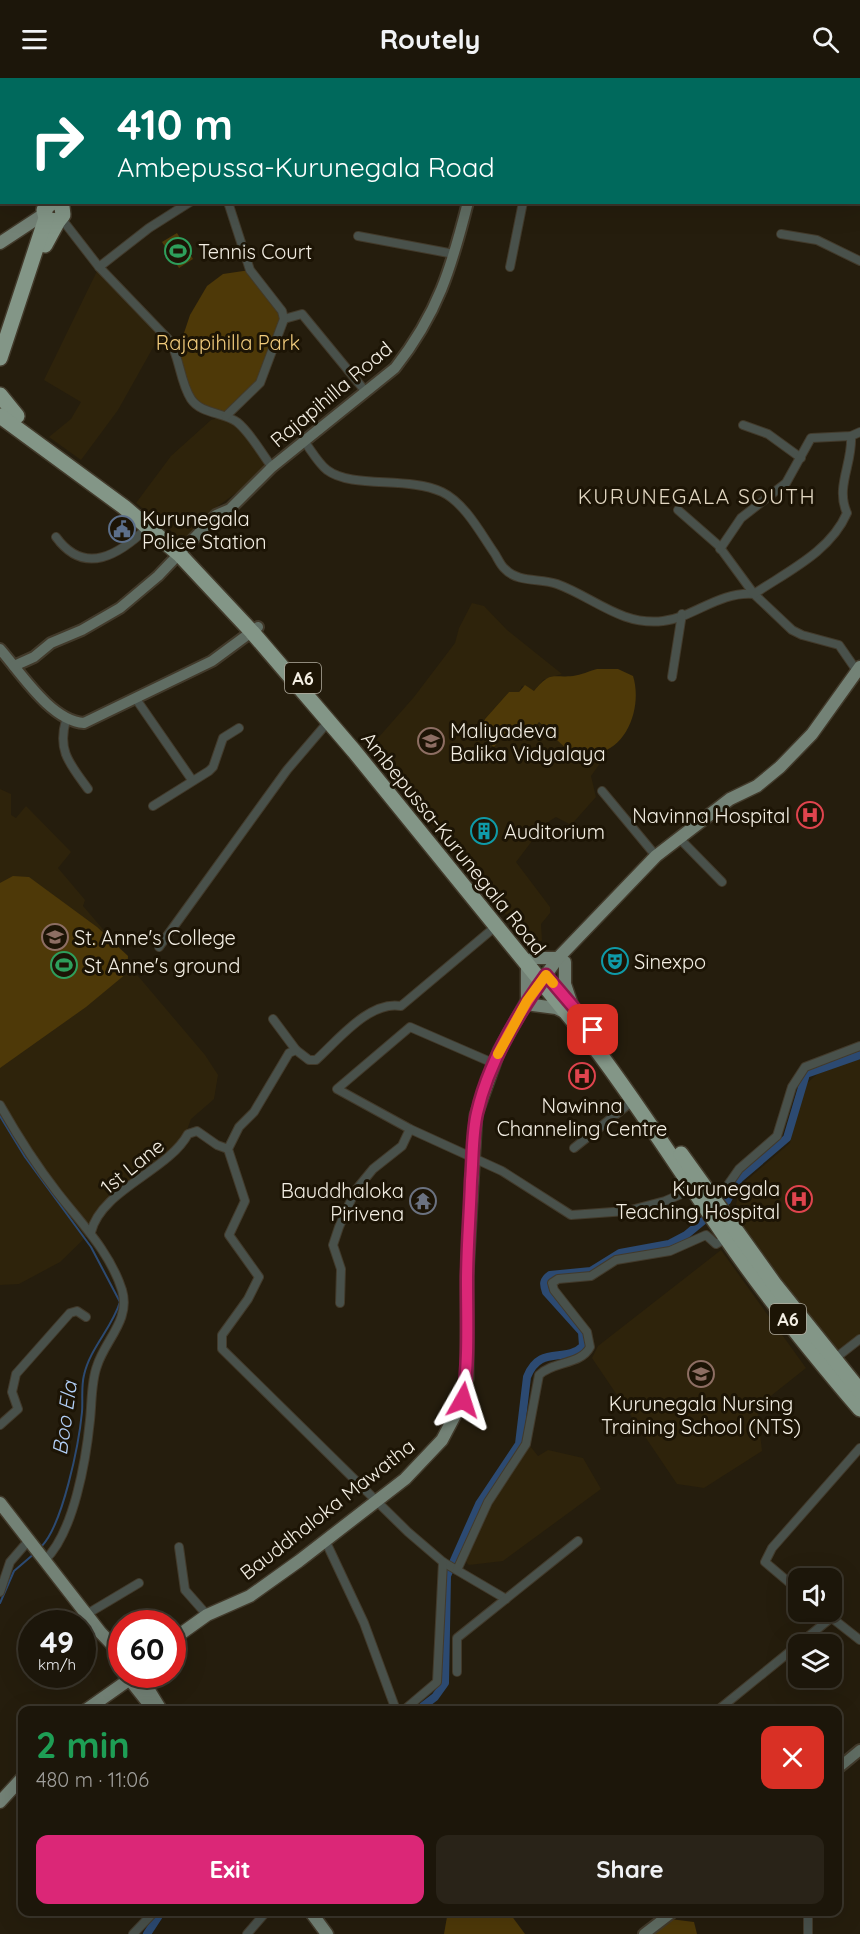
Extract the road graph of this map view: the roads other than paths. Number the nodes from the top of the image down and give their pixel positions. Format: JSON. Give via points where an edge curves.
{"nodes":[{"id":1,"x":187,"y":204,"type":"edge"},
{"id":2,"x":229,"y":204,"type":"edge"},
{"id":3,"x":467,"y":204,"type":"edge"},
{"id":4,"x":523,"y":204,"type":"edge"},
{"id":5,"x":55,"y":210,"type":"edge"},
{"id":6,"x":781,"y":234,"type":"dead end"},
{"id":7,"x":358,"y":236,"type":"dead end"},
{"id":8,"x":0,"y":243,"type":"edge"},
{"id":9,"x":454,"y":254,"type":"junction"},
{"id":10,"x":860,"y":261,"type":"edge"},
{"id":11,"x":99,"y":267,"type":"junction"},
{"id":12,"x":510,"y":267,"type":"dead end"},
{"id":13,"x":284,"y":319,"type":"junction"},
{"id":14,"x":0,"y":358,"type":"edge"},
{"id":15,"x":366,"y":393,"type":"junction"},
{"id":16,"x":0,"y":395,"type":"edge"},
{"id":17,"x":0,"y":405,"type":"edge"},
{"id":18,"x":226,"y":416,"type":"junction"},
{"id":19,"x":8,"y":419,"type":"edge"},
{"id":20,"x":743,"y":425,"type":"dead end"},
{"id":21,"x":860,"y":432,"type":"edge"},
{"id":22,"x":850,"y":436,"type":"junction"},
{"id":23,"x":304,"y":441,"type":"junction"},
{"id":24,"x":801,"y":458,"type":"junction"},
{"id":25,"x":272,"y":467,"type":"junction"},
{"id":26,"x":678,"y":510,"type":"dead end"},
{"id":27,"x":148,"y":527,"type":"junction"},
{"id":28,"x":56,"y":537,"type":"dead end"},
{"id":29,"x":720,"y":549,"type":"junction"},
{"id":30,"x":182,"y":551,"type":"junction"},
{"id":31,"x":754,"y":594,"type":"junction"},
{"id":32,"x":682,"y":614,"type":"junction"},
{"id":33,"x":255,"y":630,"type":"junction"},
{"id":34,"x":0,"y":649,"type":"edge"},
{"id":35,"x":14,"y":666,"type":"junction"},
{"id":36,"x":858,"y":669,"type":"edge"},
{"id":37,"x":672,"y":677,"type":"dead end"},
{"id":38,"x":136,"y":699,"type":"junction"},
{"id":39,"x":66,"y":720,"type":"junction"},
{"id":40,"x":328,"y":722,"type":"junction"},
{"id":41,"x":239,"y":728,"type":"dead end"},
{"id":42,"x":192,"y":780,"type":"junction"},
{"id":43,"x":88,"y":789,"type":"dead end"},
{"id":44,"x":602,"y":791,"type":"dead end"},
{"id":45,"x":153,"y":806,"type":"dead end"},
{"id":46,"x":679,"y":838,"type":"junction"},
{"id":47,"x":656,"y":856,"type":"junction"},
{"id":48,"x":722,"y":882,"type":"dead end"},
{"id":49,"x":495,"y":927,"type":"junction"},
{"id":50,"x":159,"y":947,"type":"dead end"},
{"id":51,"x":562,"y":960,"type":"junction"},
{"id":52,"x":530,"y":962,"type":"junction"},
{"id":53,"x":546,"y":982,"type":"junction"},
{"id":54,"x":530,"y":1003,"type":"junction"},
{"id":55,"x":569,"y":1009,"type":"junction"},
{"id":56,"x":273,"y":1019,"type":"dead end"},
{"id":57,"x":860,"y":1046,"type":"edge"},
{"id":58,"x":296,"y":1050,"type":"junction"},
{"id":59,"x":494,"y":1063,"type":"junction"},
{"id":60,"x":635,"y":1100,"type":"junction"},
{"id":61,"x":0,"y":1105,"type":"edge"},
{"id":62,"x":410,"y":1129,"type":"junction"},
{"id":63,"x":574,"y":1148,"type":"dead end"},
{"id":64,"x":228,"y":1149,"type":"junction"},
{"id":65,"x":473,"y":1159,"type":"junction"},
{"id":66,"x":693,"y":1189,"type":"junction"},
{"id":67,"x":710,"y":1203,"type":"junction"},
{"id":68,"x":725,"y":1228,"type":"junction"},
{"id":69,"x":91,"y":1232,"type":"junction"},
{"id":70,"x":340,"y":1303,"type":"dead end"},
{"id":71,"x":86,"y":1317,"type":"dead end"},
{"id":72,"x":860,"y":1338,"type":"edge"},
{"id":73,"x":829,"y":1364,"type":"junction"},
{"id":74,"x":860,"y":1390,"type":"edge"},
{"id":75,"x":860,"y":1409,"type":"edge"},
{"id":76,"x":0,"y":1425,"type":"edge"},
{"id":77,"x":860,"y":1448,"type":"edge"},
{"id":78,"x":377,"y":1501,"type":"junction"},
{"id":79,"x":0,"y":1503,"type":"edge"},
{"id":80,"x":29,"y":1540,"type":"junction"},
{"id":81,"x":325,"y":1540,"type":"junction"},
{"id":82,"x":578,"y":1541,"type":"dead end"},
{"id":83,"x":180,"y":1547,"type":"dead end"},
{"id":84,"x":43,"y":1558,"type":"junction"},
{"id":85,"x":443,"y":1562,"type":"junction"},
{"id":86,"x":457,"y":1570,"type":"junction"},
{"id":87,"x":788,"y":1582,"type":"edge"},
{"id":88,"x":139,"y":1583,"type":"dead end"},
{"id":89,"x":0,"y":1592,"type":"edge"},
{"id":90,"x":506,"y":1599,"type":"junction"},
{"id":91,"x":84,"y":1610,"type":"edge"},
{"id":92,"x":94,"y":1610,"type":"edge"},
{"id":93,"x":207,"y":1615,"type":"junction"},
{"id":94,"x":826,"y":1622,"type":"edge"},
{"id":95,"x":836,"y":1622,"type":"edge"},
{"id":96,"x":96,"y":1626,"type":"edge"},
{"id":97,"x":186,"y":1630,"type":"edge"},
{"id":98,"x":101,"y":1633,"type":"junction"},
{"id":99,"x":811,"y":1634,"type":"edge"},
{"id":100,"x":108,"y":1640,"type":"edge"},
{"id":101,"x":860,"y":1640,"type":"edge"},
{"id":102,"x":108,"y":1645,"type":"edge"},
{"id":103,"x":788,"y":1652,"type":"edge"},
{"id":104,"x":457,"y":1672,"type":"dead end"},
{"id":105,"x":114,"y":1688,"type":"edge"},
{"id":106,"x":142,"y":1688,"type":"edge"},
{"id":107,"x":90,"y":1706,"type":"edge"},
{"id":108,"x":156,"y":1706,"type":"edge"},
{"id":109,"x":395,"y":1706,"type":"edge"},
{"id":110,"x":409,"y":1706,"type":"edge"},
{"id":111,"x":723,"y":1706,"type":"edge"},
{"id":112,"x":860,"y":1750,"type":"edge"},
{"id":113,"x":842,"y":1765,"type":"edge"},
{"id":114,"x":18,"y":1782,"type":"edge"},
{"id":115,"x":0,"y":1802,"type":"edge"},
{"id":116,"x":150,"y":1916,"type":"edge"},
{"id":117,"x":263,"y":1916,"type":"edge"},
{"id":118,"x":314,"y":1916,"type":"edge"},
{"id":119,"x":667,"y":1916,"type":"edge"},
{"id":120,"x":808,"y":1916,"type":"edge"},
{"id":121,"x":133,"y":1934,"type":"edge"},
{"id":122,"x":248,"y":1934,"type":"edge"},
{"id":123,"x":327,"y":1934,"type":"edge"},
{"id":124,"x":644,"y":1934,"type":"edge"},
{"id":125,"x":808,"y":1934,"type":"edge"}],
"edges":[{"from":1,"to":11,"type":"street"},
{"from":2,"to":13,"type":"street","via":[[250,270]]},
{"from":3,"to":9,"type":"street","name":"Rajapihilla Road"},
{"from":4,"to":12,"type":"street"},
{"from":5,"to":8,"type":"main road"},
{"from":5,"to":11,"type":"street"},
{"from":5,"to":14,"type":"highway"},
{"from":6,"to":10,"type":"street","via":[[817,240]]},
{"from":7,"to":9,"type":"street"},
{"from":9,"to":15,"type":"street","name":"Rajapihilla Road","via":[[442,293],[410,349]]},
{"from":11,"to":18,"type":"street","via":[[170,341],[191,398],[206,410]]},
{"from":13,"to":15,"type":"street","via":[[302,314]]},
{"from":13,"to":18,"type":"street","via":[[260,383]]},
{"from":15,"to":23,"type":"street","name":"Rajapihilla Road"},
{"from":16,"to":19,"type":"highway"},
{"from":17,"to":19,"type":"highway","name":"Ambepussa-Kurunegala Road","number":"A6"},
{"from":18,"to":25,"type":"street","via":[[238,423]]},
{"from":19,"to":27,"type":"highway","name":"Ambepussa-Kurunegala Road","number":"A6"},
{"from":19,"to":30,"type":"highway","name":"Ambepussa-Kurunegala Road","number":"A6","via":[[129,501]]},
{"from":20,"to":24,"type":"street","via":[[768,434]]},
{"from":21,"to":22,"type":"street"},
{"from":22,"to":24,"type":"street","via":[[811,438]]},
{"from":22,"to":31,"type":"street","via":[[841,490],[847,513],[841,526],[828,543]]},
{"from":23,"to":25,"type":"street","name":"Rajapihilla Road"},
{"from":23,"to":32,"type":"street","via":[[325,469],[339,477],[398,481],[441,492],[455,501],[504,569],[520,578],[558,584],[615,614],[663,621]]},
{"from":24,"to":29,"type":"street","via":[[786,483],[741,518]]},
{"from":25,"to":30,"type":"street","name":"Rajapihilla Road","via":[[230,509],[216,515]]},
{"from":26,"to":29,"type":"street"},
{"from":27,"to":28,"type":"street","via":[[130,545],[87,560],[64,549]]},
{"from":27,"to":30,"type":"highway","name":"Ambepussa-Kurunegala Road","number":"A6"},
{"from":29,"to":31,"type":"street"},
{"from":30,"to":33,"type":"highway","name":"Ambepussa-Kurunegala Road","number":"A6"},
{"from":30,"to":35,"type":"street","name":"Rajapihilla Road","via":[[120,608]]},
{"from":31,"to":32,"type":"street","via":[[735,595]]},
{"from":31,"to":36,"type":"street","via":[[792,630],[839,645]]},
{"from":32,"to":37,"type":"street"},
{"from":33,"to":38,"type":"street","via":[[212,661]]},
{"from":33,"to":40,"type":"highway","name":"Ambepussa-Kurunegala Road","number":"A6"},
{"from":33,"to":52,"type":"highway","name":"Ambepussa-Kurunegala Road","number":"A6","via":[[385,775]]},
{"from":34,"to":35,"type":"street"},
{"from":35,"to":39,"type":"street"},
{"from":36,"to":46,"type":"main road","name":"Bauddhaloka Mawatha","via":[[812,734],[780,767]]},
{"from":38,"to":39,"type":"street","via":[[84,723]]},
{"from":38,"to":42,"type":"street"},
{"from":39,"to":43,"type":"street","via":[[61,735],[65,755]]},
{"from":40,"to":49,"type":"highway","name":"Ambepussa-Kurunegala Road","number":"A6"},
{"from":40,"to":50,"type":"street","via":[[287,770]]},
{"from":41,"to":42,"type":"street","via":[[219,743],[213,766]]},
{"from":42,"to":45,"type":"street"},
{"from":44,"to":47,"type":"street"},
{"from":46,"to":47,"type":"main road","name":"Bauddhaloka Mawatha"},
{"from":46,"to":48,"type":"street"},
{"from":47,"to":51,"type":"main road","name":"Bauddhaloka Mawatha"},
{"from":49,"to":52,"type":"highway","name":"Ambepussa-Kurunegala Road","number":"A6"},
{"from":49,"to":58,"type":"street","via":[[401,1006],[374,1008],[316,1060],[309,1060]]},
{"from":51,"to":52,"type":"main road"},
{"from":51,"to":53,"type":"main road","name":"Bauddhaloka Mawatha"},
{"from":51,"to":55,"type":"main road"},
{"from":52,"to":53,"type":"highway","name":"Ambepussa-Kurunegala Road","number":"A6"},
{"from":52,"to":54,"type":"main road"},
{"from":53,"to":54,"type":"main road","name":"Bauddhaloka Mawatha"},
{"from":53,"to":55,"type":"highway","name":"Ambepussa-Kurunegala Road","number":"A6"},
{"from":54,"to":55,"type":"main road"},
{"from":54,"to":59,"type":"main road","name":"Bauddhaloka Mawatha"},
{"from":55,"to":60,"type":"highway","name":"Ambepussa-Kurunegala Road","number":"A6"},
{"from":55,"to":67,"type":"highway","name":"Ambepussa-Kurunegala Road","number":"A6","via":[[642,1094]]},
{"from":56,"to":58,"type":"street"},
{"from":57,"to":67,"type":"street","via":[[805,1067],[792,1087],[777,1136],[739,1169],[726,1189]]},
{"from":58,"to":64,"type":"street","via":[[289,1053]]},
{"from":59,"to":62,"type":"street","via":[[410,1027],[339,1085],[338,1089]]},
{"from":59,"to":65,"type":"main road","name":"Bauddhaloka Mawatha","via":[[476,1115]]},
{"from":60,"to":63,"type":"street"},
{"from":60,"to":66,"type":"highway","name":"Ambepussa-Kurunegala Road","number":"A6"},
{"from":61,"to":69,"type":"street","via":[[56,1191]]},
{"from":62,"to":65,"type":"street"},
{"from":62,"to":70,"type":"street","via":[[402,1146],[373,1169],[355,1191],[339,1227],[333,1245],[341,1269]]},
{"from":64,"to":69,"type":"street","name":"1st Lane","via":[[197,1131],[188,1134],[181,1147],[110,1203],[92,1224]]},
{"from":64,"to":78,"type":"street","via":[[245,1201],[229,1235],[258,1277],[248,1299],[222,1335],[222,1349]]},
{"from":65,"to":66,"type":"street","via":[[502,1171],[572,1215],[627,1211]]},
{"from":65,"to":78,"type":"main road","name":"Bauddhaloka Mawatha","via":[[463,1400],[429,1456]]},
{"from":66,"to":67,"type":"highway","name":"Ambepussa-Kurunegala Road","number":"A6"},
{"from":67,"to":68,"type":"highway","name":"Ambepussa-Kurunegala Road","number":"A6"},
{"from":68,"to":73,"type":"highway","name":"Ambepussa-Kurunegala Road","number":"A6"},
{"from":68,"to":86,"type":"street","via":[[716,1244],[706,1235],[670,1251],[616,1260],[591,1276],[552,1283],[587,1332],[590,1347],[584,1356],[549,1366],[539,1375],[526,1444],[488,1502]]},
{"from":69,"to":84,"type":"street","via":[[123,1291],[124,1303],[121,1322],[97,1365],[85,1451],[67,1524],[56,1550]]},
{"from":71,"to":76,"type":"street","via":[[77,1311],[70,1313],[16,1374],[12,1392],[18,1408]]},
{"from":72,"to":73,"type":"street"},
{"from":73,"to":74,"type":"highway","name":"Ambepussa-Kurunegala Road","number":"A6"},
{"from":73,"to":75,"type":"highway","name":"Ambepussa-Kurunegala Road","number":"A6"},
{"from":77,"to":87,"type":"street","via":[[772,1548],[765,1562]]},
{"from":78,"to":81,"type":"main road","name":"Bauddhaloka Mawatha"},
{"from":78,"to":85,"type":"street"},
{"from":79,"to":80,"type":"main road"},
{"from":80,"to":84,"type":"main road"},
{"from":80,"to":89,"type":"street","via":[[10,1562]]},
{"from":81,"to":93,"type":"main road","name":"Bauddhaloka Mawatha","via":[[250,1596]]},
{"from":81,"to":109,"type":"street","via":[[364,1623]]},
{"from":82,"to":90,"type":"street"},
{"from":83,"to":93,"type":"street","via":[[185,1590]]},
{"from":84,"to":91,"type":"main road"},
{"from":85,"to":86,"type":"street"},
{"from":85,"to":110,"type":"street","via":[[437,1682]]},
{"from":86,"to":90,"type":"street"},
{"from":88,"to":92,"type":"street"},
{"from":90,"to":104,"type":"street","via":[[457,1638]]},
{"from":93,"to":97,"type":"main road","name":"Bauddhaloka Mawatha"},
{"from":94,"to":99,"type":"street"},
{"from":95,"to":101,"type":"street"},
{"from":96,"to":98,"type":"main road"},
{"from":98,"to":100,"type":"main road"},
{"from":98,"to":102,"type":"main road"},
{"from":103,"to":111,"type":"street"},
{"from":105,"to":107,"type":"main road"},
{"from":106,"to":108,"type":"main road"},
{"from":112,"to":113,"type":"street"},
{"from":114,"to":115,"type":"main road"},
{"from":116,"to":121,"type":"street"},
{"from":117,"to":122,"type":"street"},
{"from":118,"to":123,"type":"main road"},
{"from":119,"to":124,"type":"street"},
{"from":120,"to":125,"type":"street"}]}
